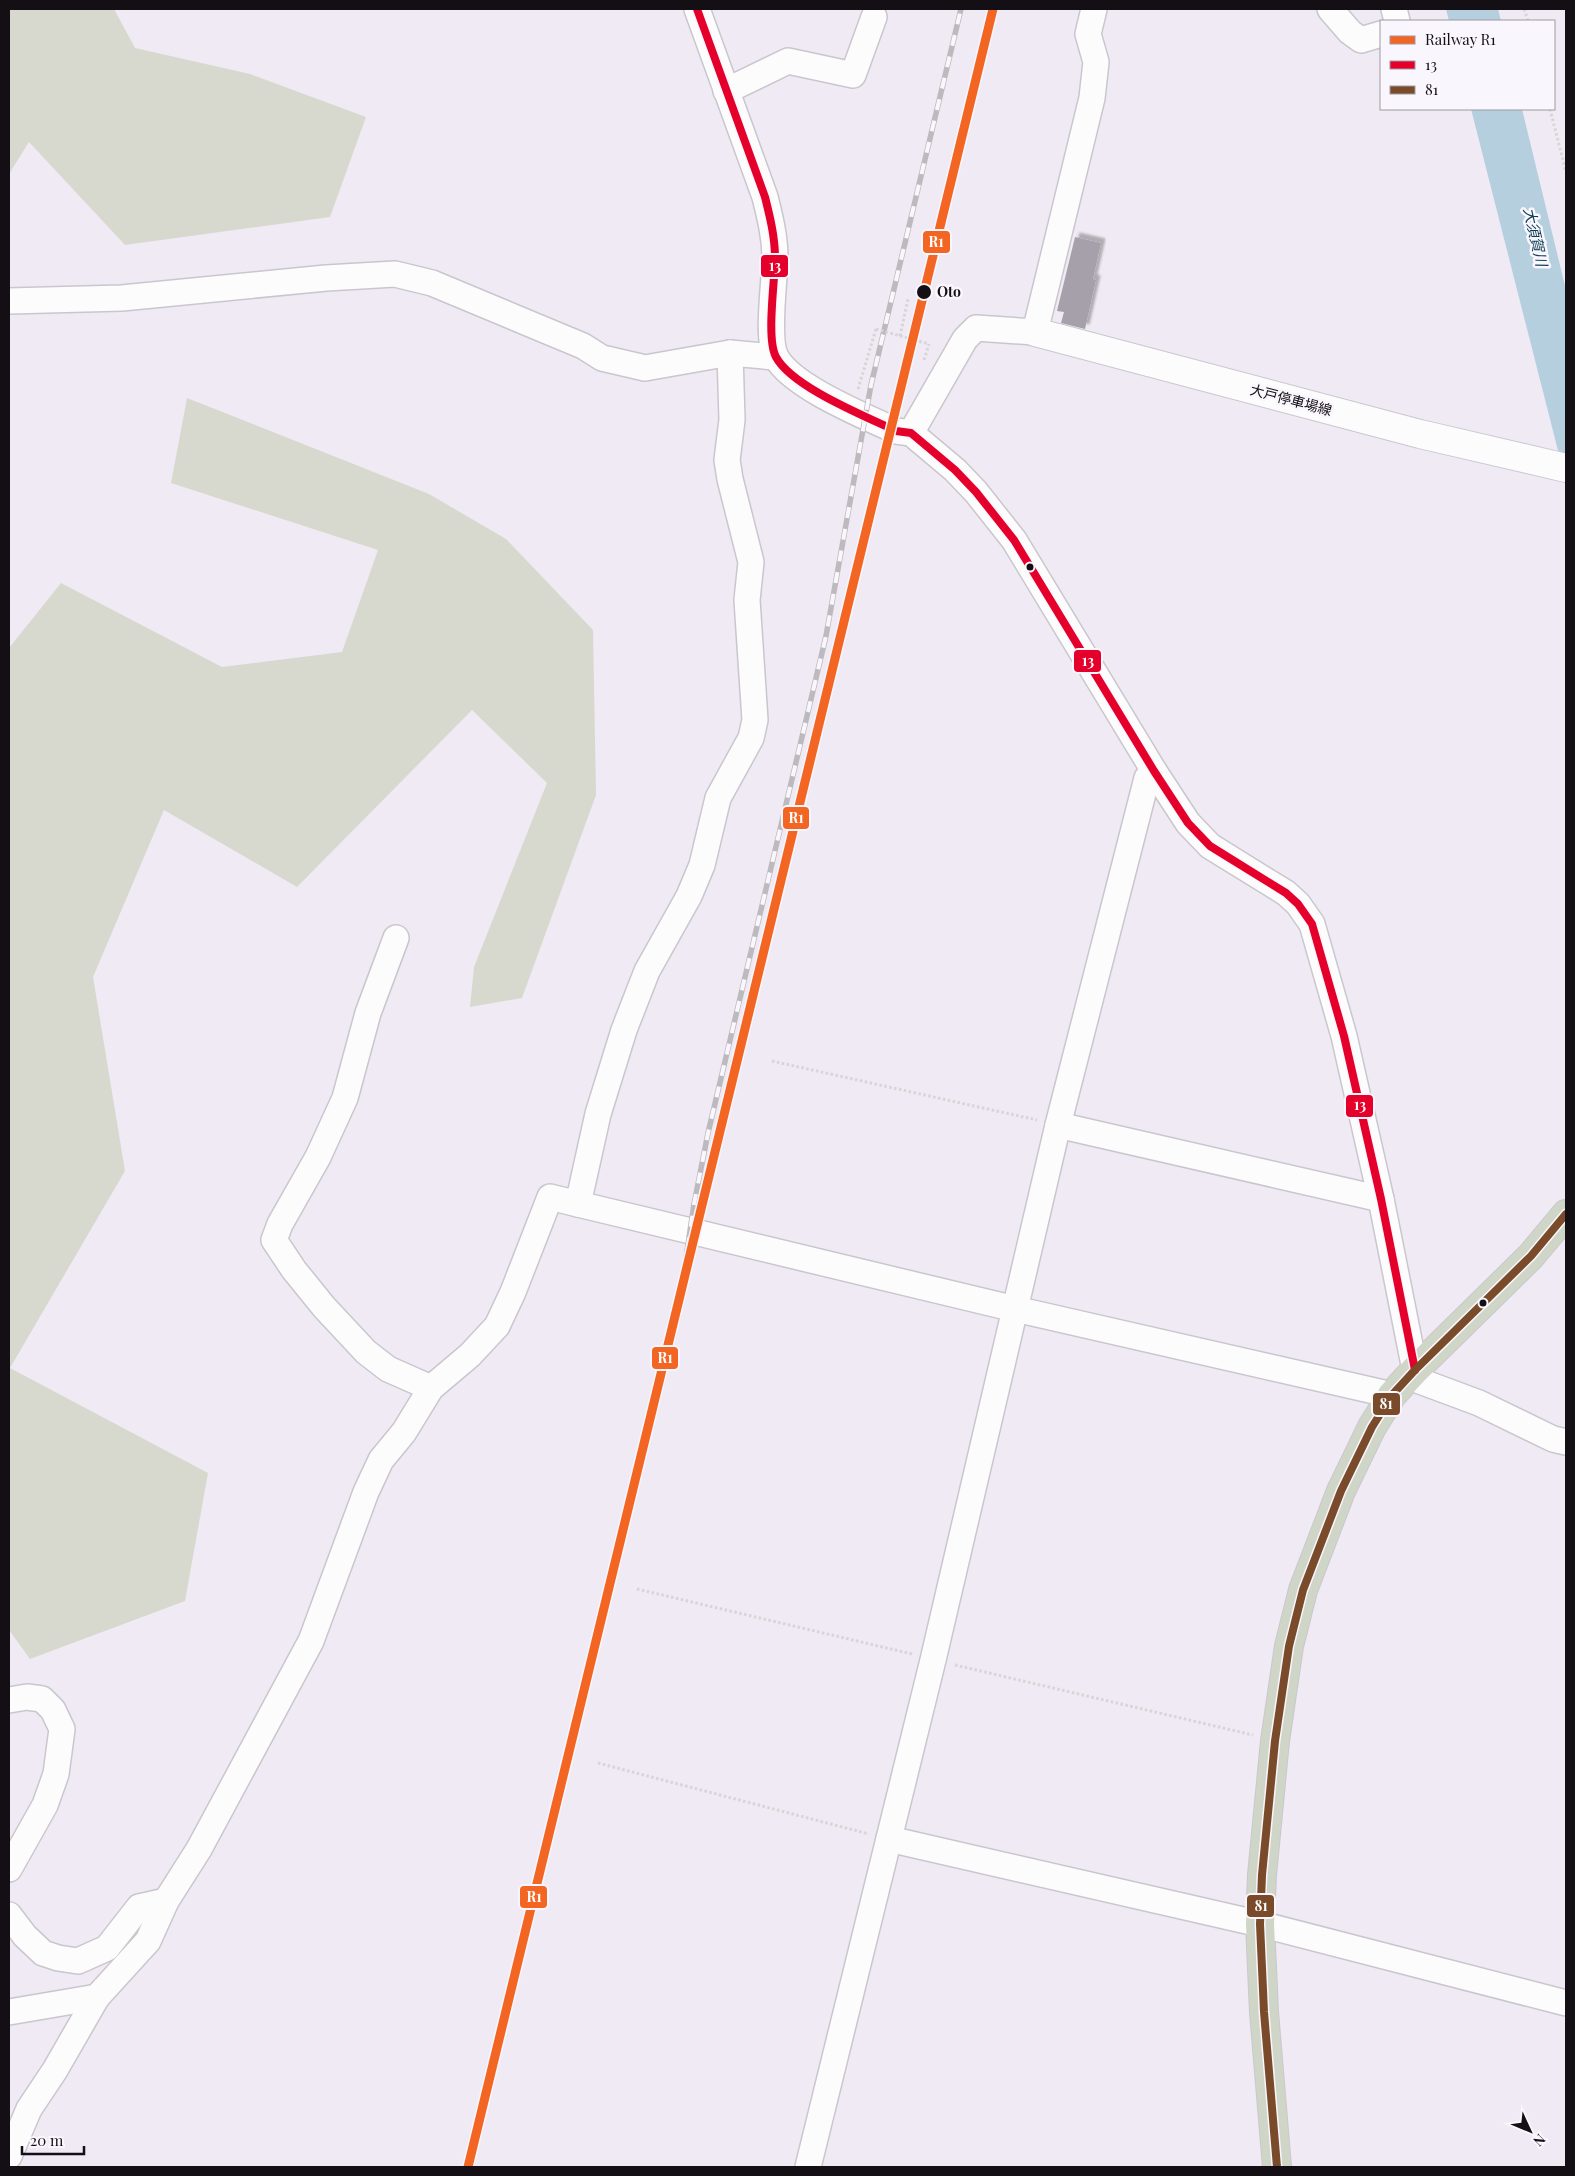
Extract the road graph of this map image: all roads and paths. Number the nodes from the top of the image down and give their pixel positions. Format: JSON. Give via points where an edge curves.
{"nodes":[{"id":1,"x":697,"y":9,"type":"edge"},
{"id":2,"x":1094,"y":9,"type":"edge"},
{"id":3,"x":1330,"y":9,"type":"edge"},
{"id":4,"x":874,"y":17,"type":"dead end"},
{"id":5,"x":1380,"y":34,"type":"edge"},
{"id":6,"x":726,"y":91,"type":"junction"},
{"id":7,"x":1550,"y":110,"type":"edge"},
{"id":8,"x":1566,"y":172,"type":"edge"},
{"id":9,"x":908,"y":299,"type":"dead end"},
{"id":10,"x":9,"y":301,"type":"edge"},
{"id":11,"x":1035,"y":332,"type":"junction"},
{"id":12,"x":900,"y":336,"type":"junction"},
{"id":13,"x":929,"y":344,"type":"dead end"},
{"id":14,"x":730,"y":353,"type":"junction"},
{"id":15,"x":775,"y":357,"type":"junction"},
{"id":16,"x":852,"y":409,"type":"junction"},
{"id":17,"x":911,"y":434,"type":"junction"},
{"id":18,"x":1557,"y":467,"type":"edge"},
{"id":19,"x":1154,"y":771,"type":"junction"},
{"id":20,"x":396,"y":938,"type":"dead end"},
{"id":21,"x":772,"y":1061,"type":"dead end"},
{"id":22,"x":1058,"y":1125,"type":"junction"},
{"id":23,"x":1381,"y":1198,"type":"junction"},
{"id":24,"x":578,"y":1204,"type":"junction"},
{"id":25,"x":1566,"y":1214,"type":"edge"},
{"id":26,"x":1015,"y":1309,"type":"junction"},
{"id":27,"x":1406,"y":1381,"type":"junction"},
{"id":28,"x":431,"y":1388,"type":"junction"},
{"id":29,"x":1566,"y":1442,"type":"edge"},
{"id":30,"x":9,"y":1700,"type":"edge"},
{"id":31,"x":598,"y":1763,"type":"dead end"},
{"id":32,"x":889,"y":1840,"type":"junction"},
{"id":33,"x":9,"y":1869,"type":"edge"},
{"id":34,"x":166,"y":1901,"type":"junction"},
{"id":35,"x":9,"y":1915,"type":"edge"},
{"id":36,"x":1260,"y":1924,"type":"junction"},
{"id":37,"x":96,"y":1997,"type":"junction"},
{"id":38,"x":1566,"y":2003,"type":"edge"},
{"id":39,"x":9,"y":2012,"type":"edge"},
{"id":40,"x":9,"y":2156,"type":"edge"},
{"id":41,"x":808,"y":2167,"type":"edge"},
{"id":42,"x":1277,"y":2167,"type":"edge"}],
"edges":[{"from":1,"to":6,"type":"street"},
{"from":2,"to":11,"type":"street","via":[[1088,34],[1096,62],[1092,98]]},
{"from":3,"to":5,"type":"street","via":[[1361,40]]},
{"from":4,"to":6,"type":"street","via":[[853,75],[788,61]]},
{"from":6,"to":15,"type":"street","via":[[765,197],[773,229],[772,334]]},
{"from":7,"to":8,"type":"path"},
{"from":9,"to":12,"type":"path"},
{"from":10,"to":14,"type":"street","via":[[122,298],[395,274],[432,284],[583,346],[602,358],[645,368]]},
{"from":11,"to":17,"type":"street","via":[[976,328],[965,339]]},
{"from":11,"to":18,"type":"main road","name":"大戸停車場線"},
{"from":12,"to":13,"type":"path","bridge":true},
{"from":12,"to":16,"type":"path","bridge":true,"via":[[876,329]]},
{"from":14,"to":15,"type":"street"},
{"from":14,"to":24,"type":"street","via":[[732,420],[726,460],[751,562],[747,600],[754,720],[751,738],[718,798],[702,864],[648,971],[624,1030],[598,1114]]},
{"from":15,"to":16,"type":"street","via":[[814,390]]},
{"from":16,"to":17,"type":"street","via":[[896,431]]},
{"from":17,"to":19,"type":"street","via":[[955,470],[1014,540]]},
{"from":19,"to":22,"type":"street","via":[[1147,778]]},
{"from":19,"to":23,"type":"street","via":[[1188,824],[1210,846],[1286,893],[1312,924],[1344,1036]]},
{"from":20,"to":28,"type":"street","via":[[368,1013],[345,1098],[274,1240],[324,1307],[366,1352],[388,1369]]},
{"from":21,"to":22,"type":"path"},
{"from":22,"to":23,"type":"street"},
{"from":22,"to":26,"type":"street"},
{"from":23,"to":27,"type":"street"},
{"from":24,"to":26,"type":"street"},
{"from":24,"to":28,"type":"street","via":[[550,1197],[497,1326],[470,1355]]},
{"from":25,"to":27,"type":"highway","via":[[1531,1256]]},
{"from":26,"to":27,"type":"street"},
{"from":26,"to":32,"type":"street"},
{"from":27,"to":29,"type":"street","via":[[1479,1403],[1553,1439]]},
{"from":27,"to":36,"type":"highway","via":[[1372,1427],[1341,1492],[1295,1618],[1274,1750]]},
{"from":28,"to":34,"type":"street","via":[[404,1432],[381,1460],[311,1641],[199,1849]]},
{"from":30,"to":33,"type":"street","via":[[42,1699],[53,1710],[62,1729],[56,1774],[45,1805]]},
{"from":31,"to":32,"type":"path"},
{"from":32,"to":36,"type":"street"},
{"from":32,"to":41,"type":"street"},
{"from":34,"to":35,"type":"street","via":[[139,1907],[107,1948],[78,1961],[43,1953]]},
{"from":34,"to":37,"type":"street","via":[[148,1941]]},
{"from":36,"to":38,"type":"street"},
{"from":36,"to":42,"type":"highway"},
{"from":37,"to":39,"type":"street"},
{"from":37,"to":40,"type":"street","via":[[55,2070],[29,2108]]}]}
